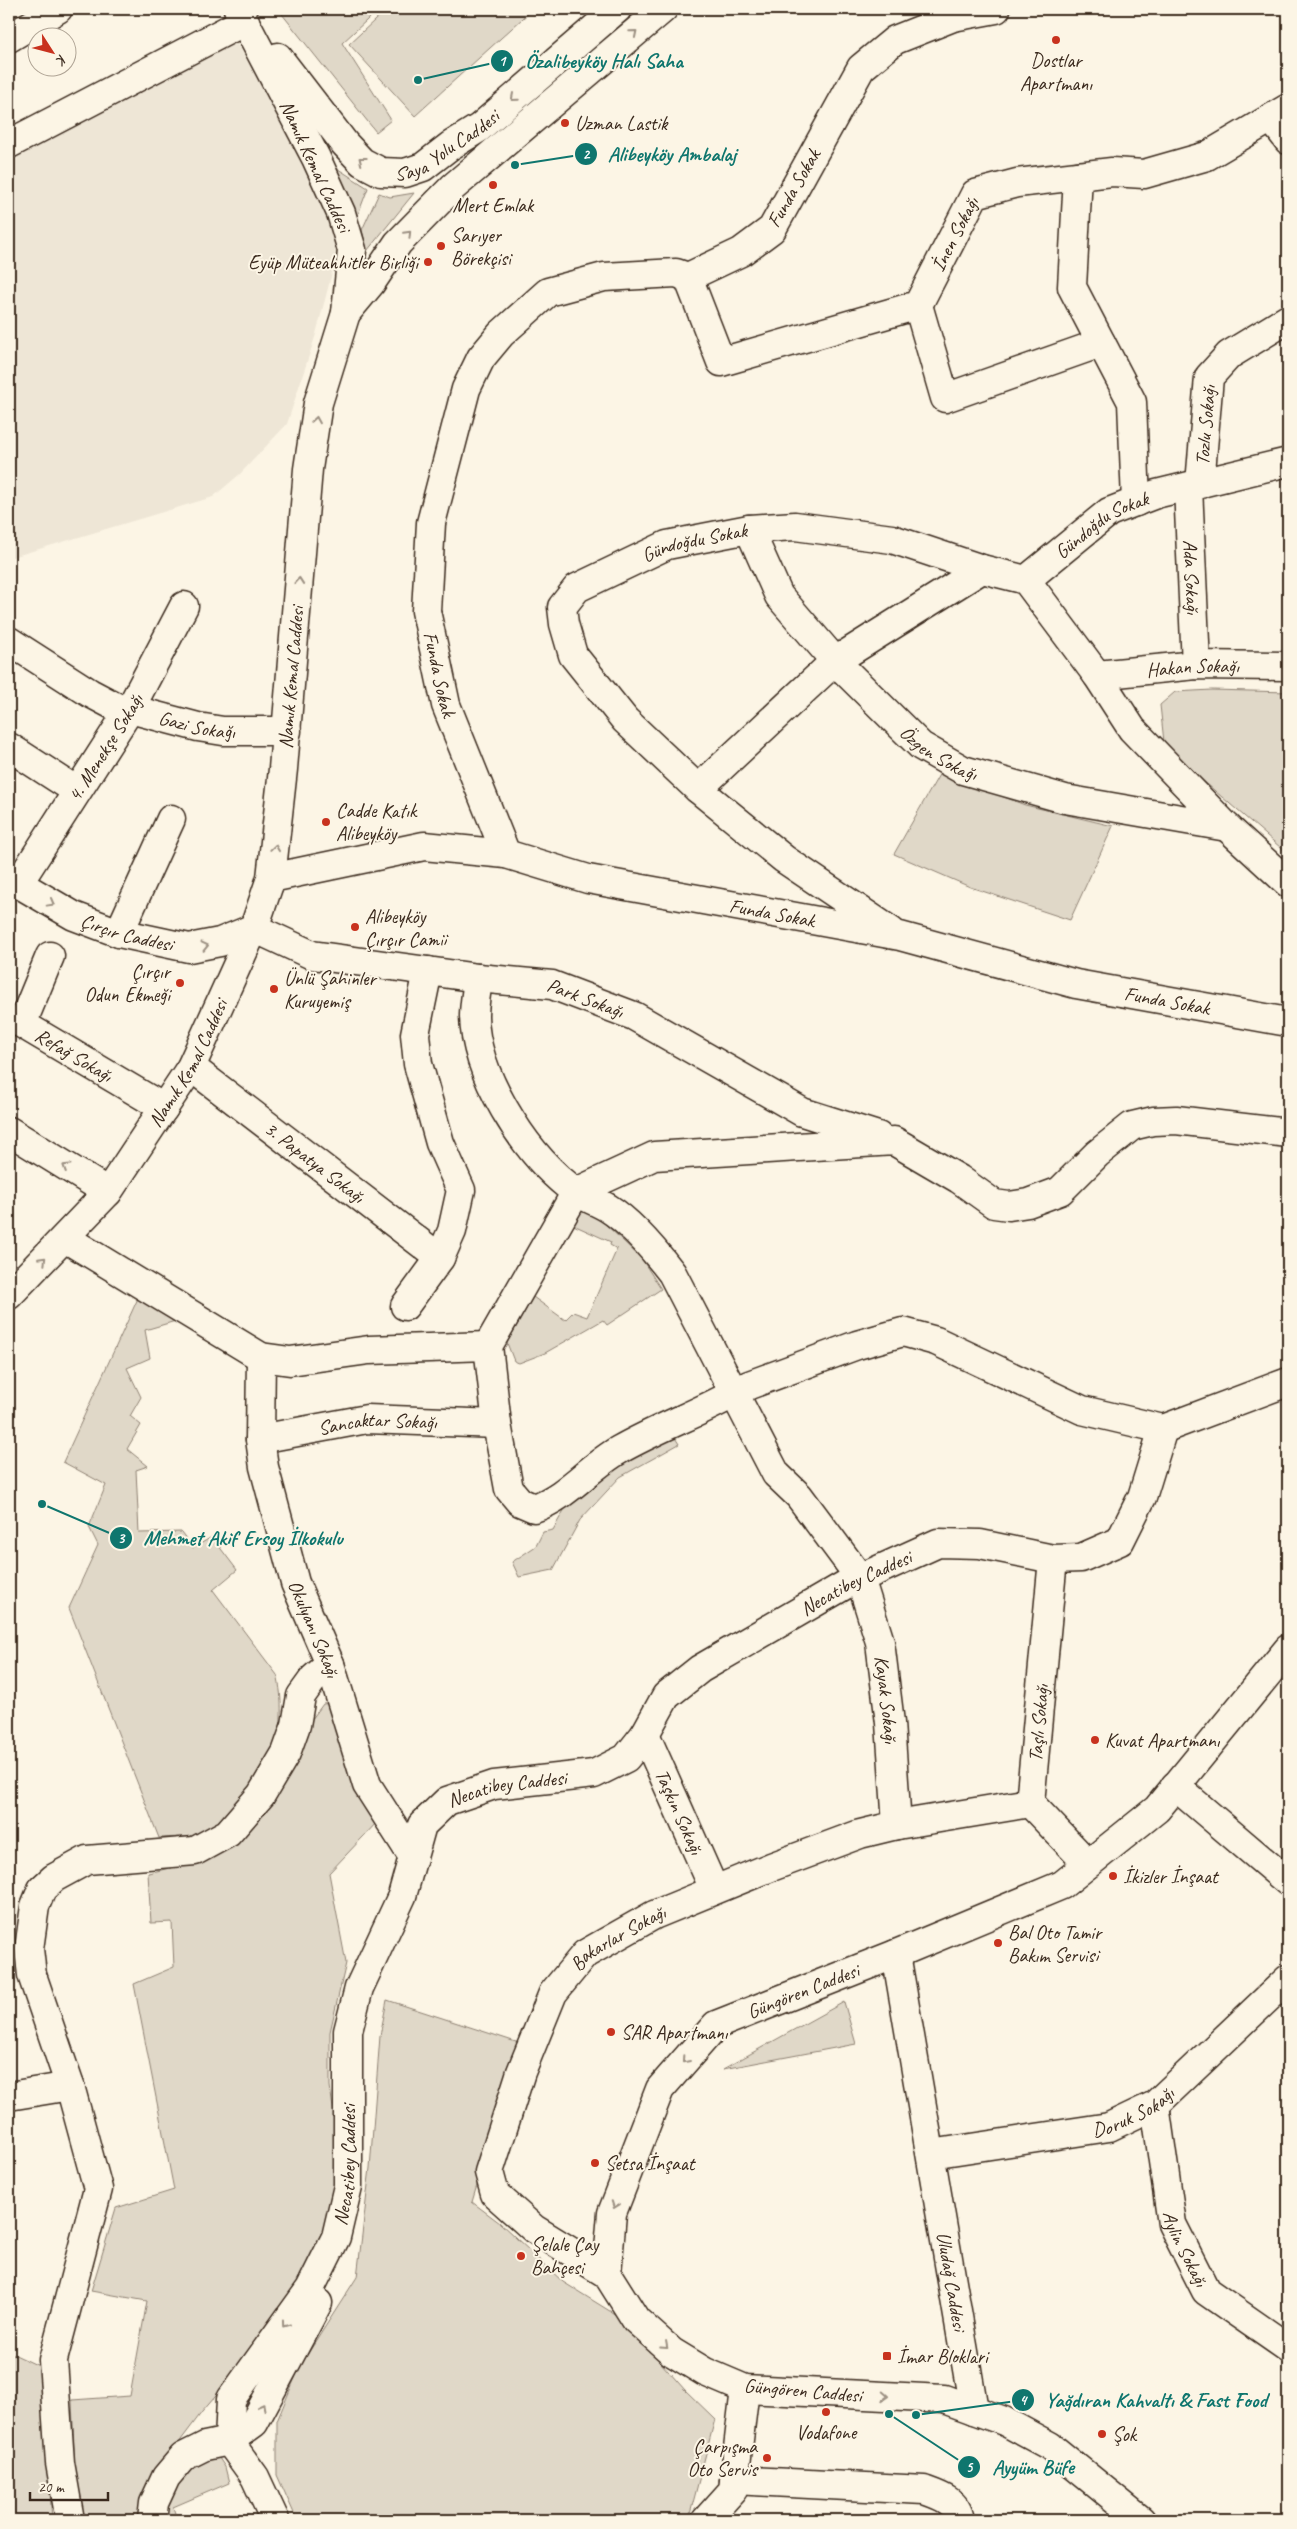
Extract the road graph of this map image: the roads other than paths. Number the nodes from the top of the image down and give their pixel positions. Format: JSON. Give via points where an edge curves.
{"nodes":[{"id":1,"x":58,"y":9,"type":"edge"},
{"id":2,"x":617,"y":9,"type":"edge"},
{"id":3,"x":663,"y":9,"type":"edge"},
{"id":4,"x":996,"y":9,"type":"edge"},
{"id":5,"x":242,"y":15,"type":"edge"},
{"id":6,"x":9,"y":38,"type":"edge"},
{"id":7,"x":1283,"y":123,"type":"edge"},
{"id":8,"x":9,"y":144,"type":"edge"},
{"id":9,"x":1078,"y":176,"type":"junction"},
{"id":10,"x":688,"y":278,"type":"junction"},
{"id":11,"x":918,"y":305,"type":"junction"},
{"id":12,"x":346,"y":313,"type":"junction"},
{"id":13,"x":1288,"y":319,"type":"edge"},
{"id":14,"x":1101,"y":343,"type":"junction"},
{"id":15,"x":1288,"y":462,"type":"edge"},
{"id":16,"x":1194,"y":486,"type":"junction"},
{"id":17,"x":1136,"y":502,"type":"junction"},
{"id":18,"x":748,"y":529,"type":"junction"},
{"id":19,"x":982,"y":569,"type":"junction"},
{"id":20,"x":1026,"y":580,"type":"junction"},
{"id":21,"x":184,"y":606,"type":"dead end"},
{"id":22,"x":9,"y":641,"type":"edge"},
{"id":23,"x":835,"y":661,"type":"junction"},
{"id":24,"x":1196,"y":665,"type":"junction"},
{"id":25,"x":1288,"y":666,"type":"edge"},
{"id":26,"x":1097,"y":675,"type":"junction"},
{"id":27,"x":130,"y":709,"type":"junction"},
{"id":28,"x":287,"y":731,"type":"junction"},
{"id":29,"x":9,"y":747,"type":"edge"},
{"id":30,"x":698,"y":790,"type":"junction"},
{"id":31,"x":77,"y":791,"type":"junction"},
{"id":32,"x":171,"y":819,"type":"dead end"},
{"id":33,"x":1227,"y":828,"type":"junction"},
{"id":34,"x":506,"y":854,"type":"junction"},
{"id":35,"x":271,"y":878,"type":"junction"},
{"id":36,"x":14,"y":881,"type":"edge"},
{"id":37,"x":1288,"y":883,"type":"edge"},
{"id":38,"x":254,"y":928,"type":"junction"},
{"id":39,"x":119,"y":933,"type":"junction"},
{"id":40,"x":900,"y":936,"type":"junction"},
{"id":41,"x":50,"y":956,"type":"dead end"},
{"id":42,"x":428,"y":971,"type":"junction"},
{"id":43,"x":478,"y":978,"type":"junction"},
{"id":44,"x":1288,"y":1022,"type":"edge"},
{"id":45,"x":191,"y":1067,"type":"junction"},
{"id":46,"x":164,"y":1108,"type":"junction"},
{"id":47,"x":9,"y":1131,"type":"edge"},
{"id":48,"x":1288,"y":1133,"type":"edge"},
{"id":49,"x":894,"y":1141,"type":"junction"},
{"id":50,"x":108,"y":1192,"type":"junction"},
{"id":51,"x":576,"y":1192,"type":"junction"},
{"id":52,"x":65,"y":1238,"type":"junction"},
{"id":53,"x":440,"y":1258,"type":"junction"},
{"id":54,"x":9,"y":1294,"type":"edge"},
{"id":55,"x":405,"y":1306,"type":"dead end"},
{"id":56,"x":488,"y":1346,"type":"junction"},
{"id":57,"x":261,"y":1357,"type":"junction"},
{"id":58,"x":1288,"y":1382,"type":"edge"},
{"id":59,"x":734,"y":1394,"type":"junction"},
{"id":60,"x":497,"y":1424,"type":"junction"},
{"id":61,"x":1163,"y":1429,"type":"junction"},
{"id":62,"x":260,"y":1439,"type":"junction"},
{"id":63,"x":1053,"y":1559,"type":"junction"},
{"id":64,"x":860,"y":1578,"type":"junction"},
{"id":65,"x":1288,"y":1649,"type":"edge"},
{"id":66,"x":330,"y":1664,"type":"junction"},
{"id":67,"x":645,"y":1734,"type":"junction"},
{"id":68,"x":1175,"y":1786,"type":"junction"},
{"id":69,"x":1030,"y":1803,"type":"junction"},
{"id":70,"x":897,"y":1825,"type":"junction"},
{"id":71,"x":413,"y":1857,"type":"junction"},
{"id":72,"x":1088,"y":1864,"type":"junction"},
{"id":73,"x":1288,"y":1882,"type":"edge"},
{"id":74,"x":714,"y":1889,"type":"junction"},
{"id":75,"x":896,"y":1954,"type":"junction"},
{"id":76,"x":1288,"y":1979,"type":"edge"},
{"id":77,"x":70,"y":2086,"type":"junction"},
{"id":78,"x":9,"y":2096,"type":"edge"},
{"id":79,"x":1155,"y":2105,"type":"junction"},
{"id":80,"x":931,"y":2154,"type":"junction"},
{"id":81,"x":607,"y":2274,"type":"junction"},
{"id":82,"x":1288,"y":2348,"type":"edge"},
{"id":83,"x":745,"y":2389,"type":"junction"},
{"id":84,"x":974,"y":2410,"type":"junction"},
{"id":85,"x":229,"y":2441,"type":"junction"},
{"id":86,"x":734,"y":2480,"type":"junction"},
{"id":87,"x":70,"y":2520,"type":"edge"},
{"id":88,"x":152,"y":2520,"type":"edge"},
{"id":89,"x":275,"y":2520,"type":"edge"},
{"id":90,"x":706,"y":2520,"type":"edge"},
{"id":91,"x":960,"y":2520,"type":"edge"},
{"id":92,"x":1141,"y":2520,"type":"edge"}],
"edges":[{"from":1,"to":6,"type":"street"},
{"from":2,"to":5,"type":"street","name":"Saya Yolu Caddesi","one_way":true,"via":[[479,128],[422,168],[405,173],[382,172],[362,162]]},
{"from":12,"to":3,"type":"street","name":"Saya Yolu Caddesi","one_way":true,"via":[[398,243],[453,187]]},
{"from":4,"to":10,"type":"street","name":"Funda Sokak","via":[[953,17],[896,40],[861,68],[772,229],[741,252]]},
{"from":5,"to":8,"type":"street"},
{"from":5,"to":12,"type":"street","name":"Namık Kemal Caddesi","via":[[316,158],[348,232],[352,250]]},
{"from":7,"to":9,"type":"street","name":"İnen Sokağı","via":[[1207,156],[1144,174],[1112,172]]},
{"from":9,"to":11,"type":"street","name":"İnen Sokağı","via":[[1017,183],[975,194]]},
{"from":9,"to":14,"type":"street","via":[[1072,287]]},
{"from":10,"to":11,"type":"street","via":[[720,362]]},
{"from":10,"to":34,"type":"street","name":"Funda Sokak","via":[[676,273],[604,277],[548,292],[501,334],[486,352],[466,389],[430,523],[426,611],[446,705]]},
{"from":11,"to":14,"type":"street","via":[[945,398]]},
{"from":28,"to":12,"type":"street","name":"Namık Kemal Caddesi","one_way":true,"via":[[308,469],[318,403]]},
{"from":13,"to":16,"type":"street","name":"Tozlu Sokağı","via":[[1229,356],[1209,376]]},
{"from":14,"to":17,"type":"street","via":[[1132,402]]},
{"from":15,"to":16,"type":"street","name":"Gündoğdu Sokak"},
{"from":16,"to":17,"type":"street","name":"Gündoğdu Sokak"},
{"from":16,"to":24,"type":"street","name":"Ada Sokağı"},
{"from":17,"to":20,"type":"street","name":"Gündoğdu Sokak","via":[[1109,512]]},
{"from":18,"to":19,"type":"street","name":"Gündoğdu Sokak","via":[[795,526],[892,539]]},
{"from":18,"to":23,"type":"street","name":"Özgen Sokağı","via":[[779,596]]},
{"from":18,"to":30,"type":"street","name":"Gündoğdu Sokak","via":[[667,545],[577,588],[562,607],[573,655],[625,720]]},
{"from":19,"to":20,"type":"street","name":"Gündoğdu Sokak"},
{"from":19,"to":23,"type":"street"},
{"from":20,"to":26,"type":"street"},
{"from":21,"to":27,"type":"street","name":"4. Menekşe Sokağı"},
{"from":22,"to":27,"type":"street","name":"Gazi Sokağı","via":[[90,693],[124,711]]},
{"from":23,"to":30,"type":"street"},
{"from":23,"to":33,"type":"street","name":"Özgen Sokağı","via":[[921,746],[963,770],[1065,799]]},
{"from":24,"to":25,"type":"street","name":"Hakan Sokağı"},
{"from":24,"to":26,"type":"street","name":"Hakan Sokağı"},
{"from":26,"to":33,"type":"street","via":[[1132,729]]},
{"from":27,"to":28,"type":"street","name":"Gazi Sokağı","via":[[223,731]]},
{"from":27,"to":31,"type":"street","name":"4. Menekşe Sokağı"},
{"from":35,"to":28,"type":"street","name":"Namık Kemal Caddesi","one_way":true},
{"from":29,"to":31,"type":"street"},
{"from":30,"to":40,"type":"street","name":"Gündoğdu Sokak","via":[[784,859]]},
{"from":31,"to":36,"type":"street","name":"4. Menekşe Sokağı"},
{"from":32,"to":39,"type":"street"},
{"from":33,"to":37,"type":"street"},
{"from":34,"to":35,"type":"street","via":[[424,846]]},
{"from":34,"to":40,"type":"street","name":"Funda Sokak","via":[[588,879]]},
{"from":35,"to":38,"type":"street","name":"Namık Kemal Caddesi"},
{"from":36,"to":39,"type":"street","name":"Çırçır Caddesi","one_way":true,"via":[[74,916]]},
{"from":39,"to":38,"type":"street","name":"Çırçır Caddesi","one_way":true,"via":[[189,948],[220,942]]},
{"from":38,"to":42,"type":"street","name":"Park Sokağı","via":[[312,955]]},
{"from":38,"to":45,"type":"street","name":"Namık Kemal Caddesi"},
{"from":40,"to":44,"type":"street","name":"Funda Sokak","via":[[1076,984]]},
{"from":41,"to":46,"type":"street","name":"Refağ Sokağı","via":[[22,1024]]},
{"from":42,"to":43,"type":"street","name":"Park Sokağı"},
{"from":42,"to":53,"type":"street","via":[[415,1034],[418,1064],[440,1143],[462,1190],[452,1231]]},
{"from":43,"to":49,"type":"street","name":"Park Sokağı","via":[[552,985],[634,1016],[802,1112]]},
{"from":43,"to":51,"type":"street","name":"Kayak Sokağı","via":[[474,1016],[484,1068],[514,1123],[536,1153]]},
{"from":45,"to":46,"type":"street","name":"Namık Kemal Caddesi"},
{"from":45,"to":53,"type":"street","name":"3. Papatya Sokağı"},
{"from":46,"to":50,"type":"street","name":"Namık Kemal Caddesi"},
{"from":50,"to":47,"type":"street","one_way":true},
{"from":48,"to":49,"type":"street","name":"Park Sokağı","via":[[1176,1120],[1132,1126],[1097,1154],[1060,1191],[1009,1206],[994,1204]]},
{"from":49,"to":51,"type":"street","via":[[654,1156]]},
{"from":50,"to":52,"type":"street","name":"Namık Kemal Caddesi"},
{"from":51,"to":56,"type":"street"},
{"from":51,"to":59,"type":"street","name":"Kayak Sokağı","via":[[609,1208],[651,1247],[672,1273]]},
{"from":54,"to":52,"type":"street","name":"Namık Kemal Caddesi","one_way":true},
{"from":52,"to":57,"type":"street"},
{"from":53,"to":55,"type":"street"},
{"from":56,"to":57,"type":"street","via":[[369,1350],[290,1360]]},
{"from":56,"to":60,"type":"street"},
{"from":57,"to":62,"type":"street","name":"Okulyanı Sokağı"},
{"from":58,"to":61,"type":"street"},
{"from":59,"to":60,"type":"street","via":[[617,1451],[560,1495],[534,1508],[520,1502],[509,1489]]},
{"from":59,"to":61,"type":"street","via":[[749,1385],[857,1345],[903,1332],[936,1341],[1082,1410]]},
{"from":59,"to":64,"type":"street","name":"Kayak Sokağı","via":[[776,1474],[799,1496]]},
{"from":60,"to":62,"type":"street","name":"Sancaktar Sokağı","via":[[366,1419]]},
{"from":61,"to":63,"type":"street","name":"Necatibey Caddesi","via":[[1142,1497],[1120,1541],[1081,1558]]},
{"from":62,"to":66,"type":"street","name":"Okulyanı Sokağı","via":[[264,1467],[295,1584]]},
{"from":63,"to":64,"type":"street","name":"Necatibey Caddesi","via":[[980,1544],[938,1543]]},
{"from":63,"to":69,"type":"street","name":"Taşlı Sokağı"},
{"from":64,"to":67,"type":"street","name":"Necatibey Caddesi","via":[[700,1669],[666,1696]]},
{"from":64,"to":70,"type":"street","name":"Kayak Sokağı","via":[[880,1642]]},
{"from":65,"to":68,"type":"street","name":"Güngören Caddesi"},
{"from":66,"to":71,"type":"street","name":"Okulyanı Sokağı","via":[[367,1785]]},
{"from":66,"to":77,"type":"street","via":[[301,1696],[296,1725],[286,1753],[261,1795],[228,1833],[195,1851],[87,1860],[54,1878],[42,1889],[30,1926],[32,1975]]},
{"from":67,"to":71,"type":"street","name":"Necatibey Caddesi","via":[[626,1758],[594,1774],[494,1785],[447,1801],[422,1825]]},
{"from":67,"to":74,"type":"street","name":"Taşkın Sokağı"},
{"from":68,"to":72,"type":"street","name":"Güngören Caddesi","via":[[1157,1809]]},
{"from":68,"to":73,"type":"street"},
{"from":69,"to":70,"type":"street","name":"Bakarlar Sokağı"},
{"from":69,"to":72,"type":"street"},
{"from":70,"to":74,"type":"street","name":"Bakarlar Sokağı","via":[[860,1834]]},
{"from":71,"to":85,"type":"street","name":"Necatibey Caddesi","via":[[402,1896],[359,1988],[348,2031],[348,2186],[324,2290],[254,2423]]},
{"from":72,"to":75,"type":"street","name":"Güngören Caddesi","via":[[1062,1885]]},
{"from":74,"to":81,"type":"street","name":"Bakarlar Sokağı","via":[[654,1915],[585,1954],[553,1993],[521,2072],[489,2172],[495,2194],[534,2229]]},
{"from":75,"to":80,"type":"street","name":"Uludağ Caddesi"},
{"from":75,"to":81,"type":"street","name":"Güngören Caddesi","one_way":true,"via":[[716,2025],[660,2088],[612,2213]]},
{"from":76,"to":79,"type":"street","name":"Doruk Sokağı"},
{"from":77,"to":78,"type":"street"},
{"from":77,"to":87,"type":"street","via":[[98,2189],[53,2360],[60,2463]]},
{"from":79,"to":80,"type":"street","name":"Doruk Sokağı","via":[[1109,2126]]},
{"from":79,"to":82,"type":"street","name":"Aylin Sokağı","via":[[1172,2224],[1206,2290]]},
{"from":80,"to":84,"type":"street","name":"Uludağ Caddesi"},
{"from":81,"to":83,"type":"street","name":"Güngören Caddesi","one_way":true,"via":[[636,2320],[672,2352],[705,2372]]},
{"from":83,"to":84,"type":"street","name":"Güngören Caddesi","one_way":true,"via":[[944,2399]]},
{"from":83,"to":86,"type":"street"},
{"from":84,"to":92,"type":"street","via":[[1004,2421],[1050,2446]]},
{"from":85,"to":88,"type":"street","via":[[204,2446],[183,2457],[166,2477],[154,2504]]},
{"from":85,"to":89,"type":"street","via":[[255,2477]]},
{"from":86,"to":90,"type":"street","via":[[733,2490]]},
{"from":86,"to":91,"type":"street","via":[[924,2490],[946,2498],[959,2512]]}]}
